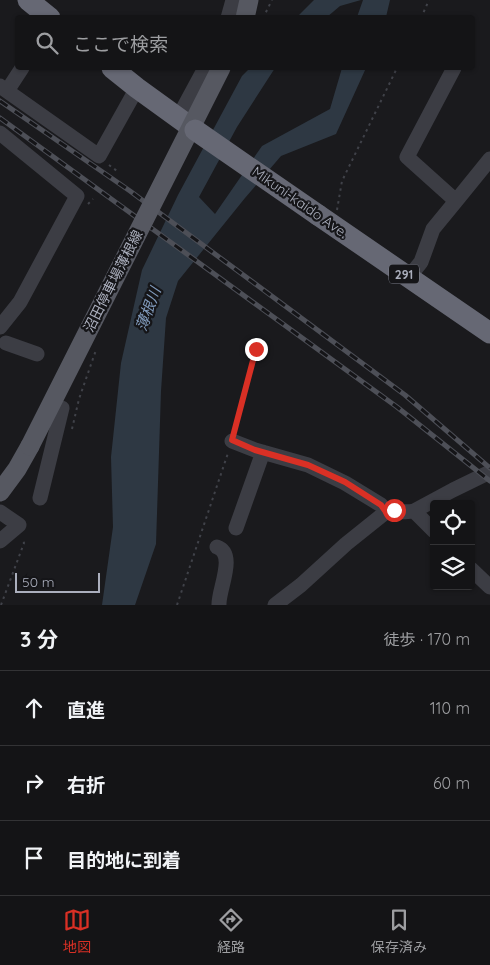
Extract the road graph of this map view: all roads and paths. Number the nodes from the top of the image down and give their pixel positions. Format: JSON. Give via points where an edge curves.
{"nodes":[{"id":1,"x":28,"y":0,"type":"edge"},
{"id":2,"x":234,"y":0,"type":"edge"},
{"id":3,"x":249,"y":0,"type":"edge"},
{"id":4,"x":272,"y":0,"type":"edge"},
{"id":5,"x":429,"y":0,"type":"edge"},
{"id":6,"x":46,"y":15,"type":"edge"},
{"id":7,"x":229,"y":15,"type":"edge"},
{"id":8,"x":246,"y":15,"type":"edge"},
{"id":9,"x":264,"y":15,"type":"edge"},
{"id":10,"x":422,"y":15,"type":"edge"},
{"id":11,"x":20,"y":70,"type":"edge"},
{"id":12,"x":114,"y":70,"type":"edge"},
{"id":13,"x":204,"y":70,"type":"edge"},
{"id":14,"x":220,"y":70,"type":"edge"},
{"id":15,"x":396,"y":70,"type":"edge"},
{"id":16,"x":453,"y":70,"type":"edge"},
{"id":17,"x":137,"y":88,"type":"junction"},
{"id":18,"x":3,"y":89,"type":"edge"},
{"id":19,"x":186,"y":124,"type":"junction"},
{"id":20,"x":0,"y":133,"type":"edge"},
{"id":21,"x":490,"y":159,"type":"edge"},
{"id":22,"x":456,"y":201,"type":"junction"},
{"id":23,"x":326,"y":220,"type":"junction"},
{"id":24,"x":409,"y":277,"type":"junction"},
{"id":25,"x":0,"y":326,"type":"edge"},
{"id":26,"x":490,"y":333,"type":"edge"},
{"id":27,"x":2,"y":345,"type":"edge"},
{"id":28,"x":97,"y":348,"type":"dead end"},
{"id":29,"x":256,"y":349,"type":"dead end"},
{"id":30,"x":37,"y":354,"type":"dead end"},
{"id":31,"x":62,"y":408,"type":"dead end"},
{"id":32,"x":72,"y":428,"type":"dead end"},
{"id":33,"x":232,"y":440,"type":"junction"},
{"id":34,"x":263,"y":452,"type":"junction"},
{"id":35,"x":490,"y":472,"type":"edge"},
{"id":36,"x":0,"y":492,"type":"edge"},
{"id":37,"x":40,"y":498,"type":"dead end"},
{"id":38,"x":414,"y":511,"type":"junction"},
{"id":39,"x":0,"y":512,"type":"edge"},
{"id":40,"x":386,"y":512,"type":"junction"},
{"id":41,"x":19,"y":525,"type":"junction"},
{"id":42,"x":430,"y":527,"type":"edge"},
{"id":43,"x":236,"y":528,"type":"dead end"},
{"id":44,"x":0,"y":541,"type":"edge"},
{"id":45,"x":217,"y":547,"type":"dead end"},
{"id":46,"x":475,"y":573,"type":"edge"},
{"id":47,"x":490,"y":587,"type":"edge"},
{"id":48,"x":1,"y":605,"type":"edge"},
{"id":49,"x":177,"y":605,"type":"edge"},
{"id":50,"x":220,"y":605,"type":"edge"},
{"id":51,"x":276,"y":605,"type":"edge"}],
"edges":[{"from":1,"to":6,"type":"highway"},
{"from":2,"to":7,"type":"street"},
{"from":3,"to":8,"type":"main road"},
{"from":4,"to":9,"type":"path"},
{"from":5,"to":10,"type":"path"},
{"from":11,"to":18,"type":"street"},
{"from":12,"to":17,"type":"highway","name":"Mikuni-kaido Ave.","number":"291"},
{"from":13,"to":19,"type":"street"},
{"from":14,"to":36,"type":"main road","name":"沼田停車場薄根線","bridge":true,"via":[[30,446]]},
{"from":15,"to":23,"type":"path"},
{"from":16,"to":22,"type":"street","via":[[407,158]]},
{"from":17,"to":18,"type":"street","via":[[99,156]]},
{"from":17,"to":19,"type":"highway","name":"Mikuni-kaido Ave.","number":"291"},
{"from":19,"to":23,"type":"highway","name":"Mikuni-kaido Ave.","number":"291","bridge":true},
{"from":20,"to":25,"type":"street","via":[[77,196],[20,302]]},
{"from":21,"to":22,"type":"street"},
{"from":22,"to":24,"type":"street","via":[[433,229],[421,262]]},
{"from":23,"to":24,"type":"highway","name":"Mikuni-kaido Ave.","number":"291"},
{"from":24,"to":26,"type":"highway","name":"Mikuni-kaido Ave.","number":"291"},
{"from":27,"to":30,"type":"street"},
{"from":28,"to":32,"type":"path"},
{"from":29,"to":33,"type":"path"},
{"from":31,"to":37,"type":"street"},
{"from":33,"to":34,"type":"street"},
{"from":33,"to":49,"type":"path"},
{"from":34,"to":40,"type":"street","via":[[308,465],[345,482],[381,505]]},
{"from":34,"to":43,"type":"street"},
{"from":35,"to":38,"type":"street"},
{"from":38,"to":40,"type":"street"},
{"from":38,"to":42,"type":"street"},
{"from":39,"to":41,"type":"street"},
{"from":40,"to":51,"type":"street"},
{"from":41,"to":44,"type":"street"},
{"from":41,"to":48,"type":"path","via":[[24,543]]},
{"from":45,"to":50,"type":"street","via":[[222,549],[227,561]]},
{"from":46,"to":47,"type":"street"}]}
